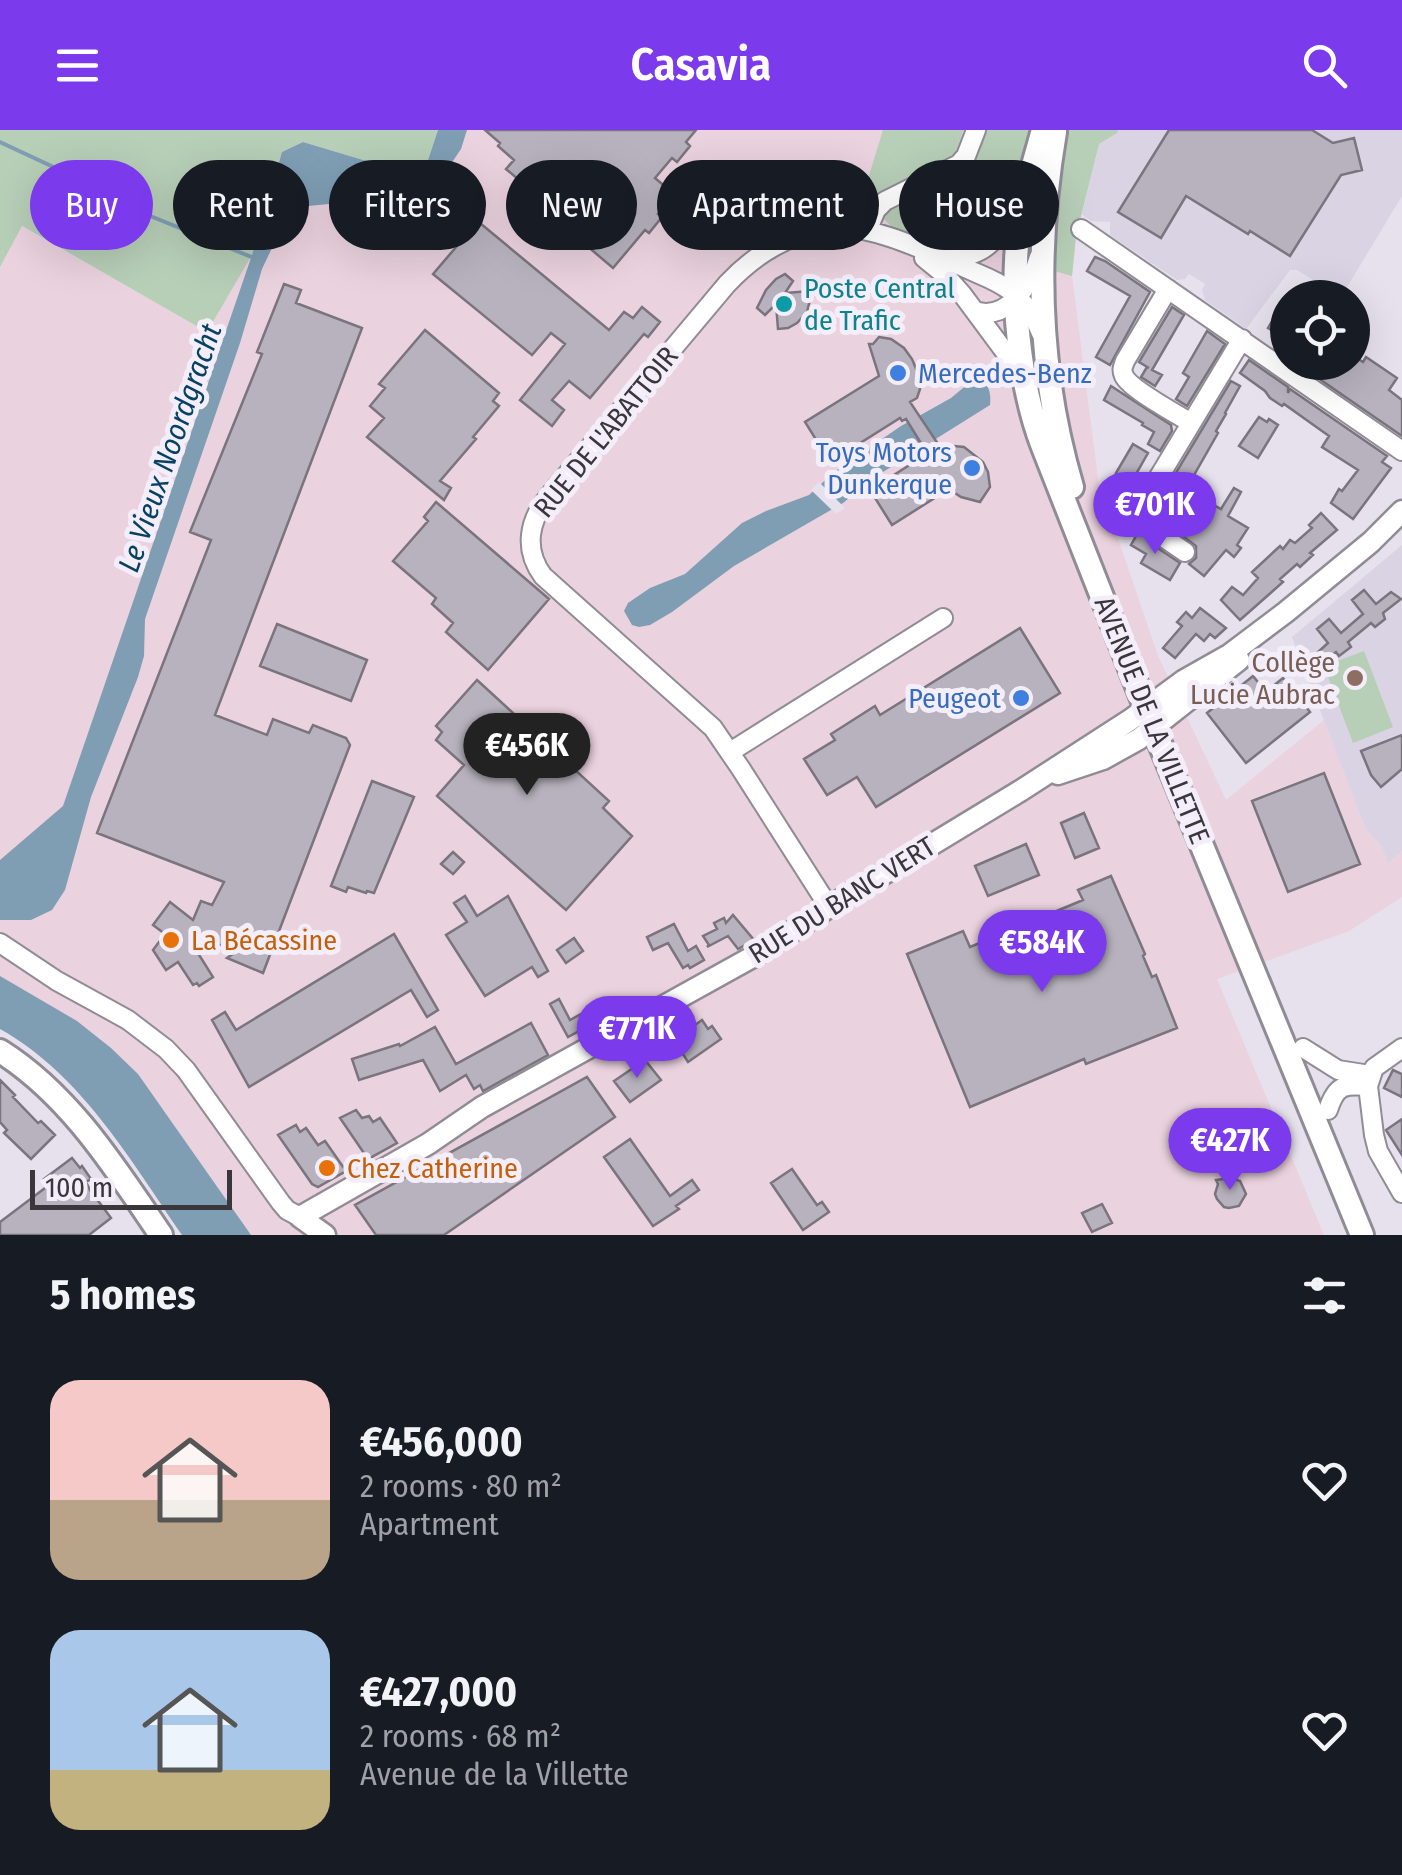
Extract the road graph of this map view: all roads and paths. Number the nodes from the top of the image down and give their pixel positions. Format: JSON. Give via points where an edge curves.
{"nodes":[{"id":1,"x":976,"y":130,"type":"edge"},
{"id":2,"x":1043,"y":130,"type":"edge"},
{"id":3,"x":1056,"y":130,"type":"edge"},
{"id":4,"x":1035,"y":160,"type":"edge"},
{"id":5,"x":1052,"y":160,"type":"edge"},
{"id":6,"x":879,"y":208,"type":"edge"},
{"id":7,"x":1081,"y":229,"type":"dead end"},
{"id":8,"x":879,"y":235,"type":"edge"},
{"id":9,"x":893,"y":240,"type":"junction"},
{"id":10,"x":769,"y":250,"type":"edge"},
{"id":11,"x":982,"y":250,"type":"edge"},
{"id":12,"x":1018,"y":250,"type":"edge"},
{"id":13,"x":1040,"y":250,"type":"edge"},
{"id":14,"x":1043,"y":250,"type":"edge"},
{"id":15,"x":940,"y":256,"type":"junction"},
{"id":16,"x":1168,"y":289,"type":"junction"},
{"id":17,"x":1017,"y":297,"type":"junction"},
{"id":18,"x":975,"y":311,"type":"junction"},
{"id":19,"x":1242,"y":339,"type":"junction"},
{"id":20,"x":1045,"y":342,"type":"junction"},
{"id":21,"x":1024,"y":378,"type":"junction"},
{"id":22,"x":1191,"y":423,"type":"junction"},
{"id":23,"x":1402,"y":451,"type":"edge"},
{"id":24,"x":1402,"y":511,"type":"edge"},
{"id":25,"x":1402,"y":524,"type":"edge"},
{"id":26,"x":1372,"y":542,"type":"junction"},
{"id":27,"x":1184,"y":552,"type":"dead end"},
{"id":28,"x":1286,"y":612,"type":"junction"},
{"id":29,"x":943,"y":618,"type":"dead end"},
{"id":30,"x":1156,"y":715,"type":"junction"},
{"id":31,"x":730,"y":752,"type":"junction"},
{"id":32,"x":1020,"y":791,"type":"junction"},
{"id":33,"x":829,"y":907,"type":"junction"},
{"id":34,"x":0,"y":944,"type":"edge"},
{"id":35,"x":1302,"y":1048,"type":"junction"},
{"id":36,"x":1402,"y":1048,"type":"edge"},
{"id":37,"x":0,"y":1051,"type":"edge"},
{"id":38,"x":1369,"y":1080,"type":"junction"},
{"id":39,"x":1328,"y":1110,"type":"junction"},
{"id":40,"x":1402,"y":1193,"type":"edge"},
{"id":41,"x":300,"y":1217,"type":"junction"},
{"id":42,"x":161,"y":1235,"type":"edge"},
{"id":43,"x":324,"y":1235,"type":"edge"},
{"id":44,"x":1362,"y":1235,"type":"edge"},
{"id":45,"x":1378,"y":1235,"type":"edge"}],
"edges":[{"from":1,"to":6,"type":"street","via":[[959,164]]},
{"from":2,"to":4,"type":"main road","name":"AVENUE DE LA VILLETTE"},
{"from":3,"to":5,"type":"main road","name":"AVENUE DE LA VILLETTE"},
{"from":7,"to":16,"type":"street"},
{"from":8,"to":9,"type":"street","name":"RUE DE L'ABATTOIR"},
{"from":9,"to":15,"type":"street","name":"RUE DE L'ABATTOIR"},
{"from":9,"to":18,"type":"street","name":"RUE DE L'ABATTOIR","via":[[938,268]]},
{"from":10,"to":31,"type":"street","name":"RUE DE L'ABATTOIR","via":[[727,284],[549,496],[530,536],[542,576],[700,714]]},
{"from":11,"to":15,"type":"street"},
{"from":12,"to":17,"type":"main road","name":"AVENUE DE LA VILLETTE"},
{"from":13,"to":17,"type":"street"},
{"from":14,"to":20,"type":"main road","name":"AVENUE DE LA VILLETTE"},
{"from":15,"to":17,"type":"street","name":"RUE DE L'ABATTOIR"},
{"from":16,"to":19,"type":"street"},
{"from":16,"to":22,"type":"street","via":[[1122,371],[1134,387]]},
{"from":17,"to":18,"type":"street","via":[[997,312]]},
{"from":17,"to":20,"type":"street","name":"RUE DE L'ABATTOIR"},
{"from":17,"to":21,"type":"main road","name":"AVENUE DE LA VILLETTE"},
{"from":18,"to":21,"type":"street","name":"RUE DE L'ABATTOIR"},
{"from":19,"to":22,"type":"street"},
{"from":19,"to":23,"type":"street"},
{"from":20,"to":30,"type":"main road","name":"AVENUE DE LA VILLETTE","via":[[1080,512]]},
{"from":21,"to":30,"type":"main road","name":"AVENUE DE LA VILLETTE","via":[[1042,447]]},
{"from":22,"to":27,"type":"street","via":[[1156,484],[1168,503],[1158,533]]},
{"from":24,"to":26,"type":"street","name":"RUE DU BANC VERT"},
{"from":25,"to":26,"type":"street","name":"RUE DU BANC VERT"},
{"from":26,"to":28,"type":"street","name":"RUE DU BANC VERT"},
{"from":28,"to":30,"type":"street","name":"RUE DU BANC VERT"},
{"from":28,"to":30,"type":"street","name":"RUE DU BANC VERT","via":[[1234,666]]},
{"from":29,"to":31,"type":"street"},
{"from":30,"to":32,"type":"street","name":"RUE DU BANC VERT"},
{"from":30,"to":32,"type":"street","name":"RUE DU BANC VERT"},
{"from":30,"to":35,"type":"main road","name":"AVENUE DE LA VILLETTE"},
{"from":30,"to":44,"type":"main road","name":"AVENUE DE LA VILLETTE"},
{"from":31,"to":33,"type":"street","name":"RUE DE L'ABATTOIR"},
{"from":32,"to":33,"type":"street","name":"RUE DU BANC VERT"},
{"from":33,"to":41,"type":"street","name":"RUE DU BANC VERT"},
{"from":34,"to":41,"type":"street","via":[[166,1050],[281,1204]]},
{"from":35,"to":38,"type":"street"},
{"from":35,"to":39,"type":"main road","name":"AVENUE DE LA VILLETTE"},
{"from":36,"to":38,"type":"street","via":[[1376,1065]]},
{"from":37,"to":42,"type":"main road","via":[[74,1117]]},
{"from":38,"to":39,"type":"street","via":[[1342,1087]]},
{"from":38,"to":40,"type":"street","via":[[1378,1151]]},
{"from":39,"to":45,"type":"main road","name":"AVENUE DE LA VILLETTE"},
{"from":41,"to":43,"type":"street"}]}
